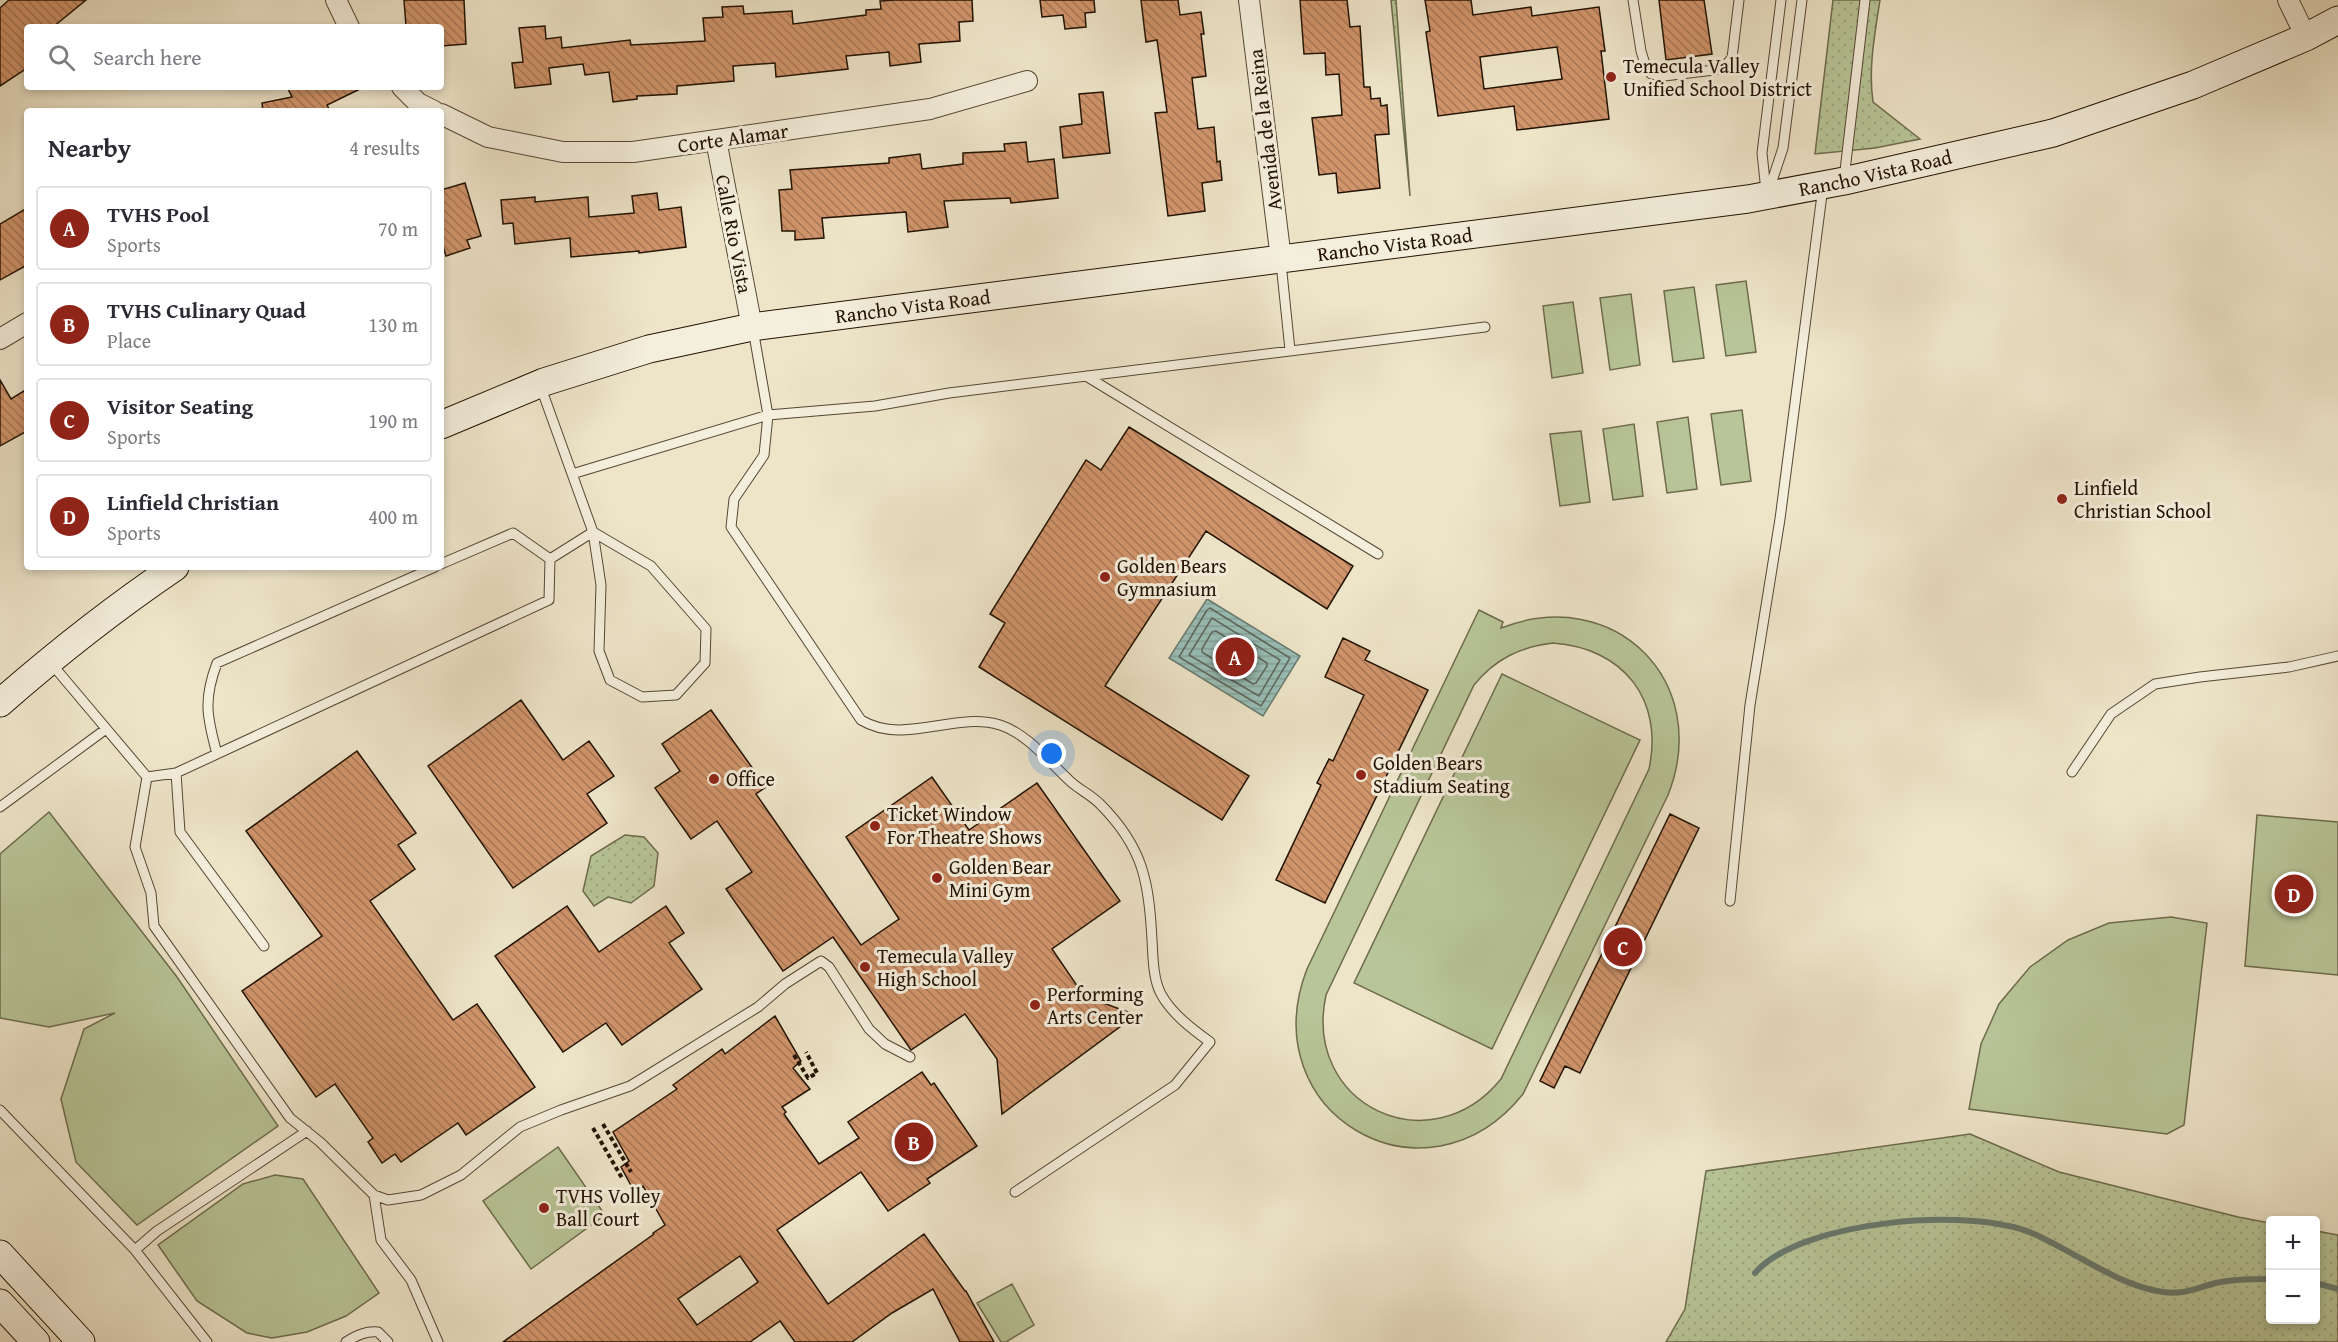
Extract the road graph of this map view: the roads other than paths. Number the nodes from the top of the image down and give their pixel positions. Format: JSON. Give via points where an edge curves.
{"nodes":[{"id":1,"x":336,"y":0,"type":"edge"},
{"id":2,"x":1249,"y":0,"type":"edge"},
{"id":3,"x":1634,"y":0,"type":"edge"},
{"id":4,"x":1738,"y":0,"type":"edge"},
{"id":5,"x":1781,"y":0,"type":"edge"},
{"id":6,"x":1802,"y":0,"type":"edge"},
{"id":7,"x":1865,"y":0,"type":"edge"},
{"id":8,"x":2288,"y":0,"type":"edge"},
{"id":9,"x":2338,"y":20,"type":"edge"},
{"id":10,"x":348,"y":24,"type":"edge"},
{"id":11,"x":2306,"y":37,"type":"junction"},
{"id":12,"x":1027,"y":81,"type":"dead end"},
{"id":13,"x":405,"y":90,"type":"edge"},
{"id":14,"x":421,"y":108,"type":"edge"},
{"id":15,"x":444,"y":115,"type":"edge"},
{"id":16,"x":716,"y":140,"type":"junction"},
{"id":17,"x":1834,"y":183,"type":"junction"},
{"id":18,"x":1767,"y":196,"type":"junction"},
{"id":19,"x":1281,"y":259,"type":"junction"},
{"id":20,"x":24,"y":325,"type":"edge"},
{"id":21,"x":752,"y":327,"type":"junction"},
{"id":22,"x":1485,"y":327,"type":"dead end"},
{"id":23,"x":0,"y":339,"type":"edge"},
{"id":24,"x":1290,"y":350,"type":"junction"},
{"id":25,"x":1086,"y":376,"type":"junction"},
{"id":26,"x":540,"y":385,"type":"junction"},
{"id":27,"x":768,"y":415,"type":"junction"},
{"id":28,"x":444,"y":424,"type":"edge"},
{"id":29,"x":572,"y":474,"type":"junction"},
{"id":30,"x":593,"y":532,"type":"junction"},
{"id":31,"x":1378,"y":554,"type":"dead end"},
{"id":32,"x":550,"y":559,"type":"junction"},
{"id":33,"x":444,"y":563,"type":"edge"},
{"id":34,"x":171,"y":570,"type":"edge"},
{"id":35,"x":428,"y":570,"type":"edge"},
{"id":36,"x":2338,"y":656,"type":"edge"},
{"id":37,"x":48,"y":661,"type":"junction"},
{"id":38,"x":0,"y":703,"type":"edge"},
{"id":39,"x":106,"y":729,"type":"junction"},
{"id":40,"x":217,"y":754,"type":"junction"},
{"id":41,"x":2072,"y":772,"type":"dead end"},
{"id":42,"x":176,"y":773,"type":"junction"},
{"id":43,"x":147,"y":777,"type":"junction"},
{"id":44,"x":0,"y":807,"type":"edge"},
{"id":45,"x":1730,"y":901,"type":"dead end"},
{"id":46,"x":264,"y":946,"type":"dead end"},
{"id":47,"x":910,"y":1057,"type":"dead end"},
{"id":48,"x":0,"y":1110,"type":"edge"},
{"id":49,"x":307,"y":1131,"type":"junction"},
{"id":50,"x":1015,"y":1192,"type":"dead end"},
{"id":51,"x":374,"y":1195,"type":"junction"},
{"id":52,"x":135,"y":1250,"type":"junction"},
{"id":53,"x":0,"y":1254,"type":"edge"},
{"id":54,"x":0,"y":1303,"type":"edge"},
{"id":55,"x":36,"y":1342,"type":"edge"},
{"id":56,"x":81,"y":1342,"type":"edge"},
{"id":57,"x":207,"y":1342,"type":"edge"},
{"id":58,"x":346,"y":1342,"type":"edge"},
{"id":59,"x":388,"y":1342,"type":"edge"},
{"id":60,"x":438,"y":1342,"type":"edge"}],
"edges":[{"from":1,"to":10,"type":"street"},
{"from":2,"to":19,"type":"street","name":"Avenida de la Reina"},
{"from":3,"to":4,"type":"lane","via":[[1644,64],[1651,74],[1664,76],[1724,67],[1732,58]]},
{"from":5,"to":18,"type":"lane","via":[[1762,153]]},
{"from":6,"to":18,"type":"lane","via":[[1783,148]]},
{"from":7,"to":17,"type":"lane"},
{"from":8,"to":11,"type":"street"},
{"from":9,"to":11,"type":"main road","name":"Rancho Vista Road"},
{"from":11,"to":17,"type":"main road","name":"Rancho Vista Road","via":[[2193,85],[2053,133]]},
{"from":12,"to":16,"type":"street","name":"Corte Alamar","via":[[930,109]]},
{"from":13,"to":14,"type":"street"},
{"from":15,"to":16,"type":"street","name":"Corte Alamar","via":[[488,137],[563,152],[633,152]]},
{"from":16,"to":21,"type":"street","name":"Calle Rio Vista"},
{"from":17,"to":18,"type":"main road","name":"Rancho Vista Road"},
{"from":17,"to":45,"type":"lane","via":[[1750,705]]},
{"from":18,"to":19,"type":"main road","name":"Rancho Vista Road"},
{"from":19,"to":21,"type":"main road","name":"Rancho Vista Road"},
{"from":19,"to":24,"type":"lane"},
{"from":20,"to":23,"type":"street"},
{"from":21,"to":26,"type":"main road","name":"Rancho Vista Road","via":[[649,349]]},
{"from":21,"to":27,"type":"lane"},
{"from":22,"to":24,"type":"lane"},
{"from":24,"to":25,"type":"lane"},
{"from":25,"to":27,"type":"lane","via":[[875,406]]},
{"from":25,"to":31,"type":"lane"},
{"from":26,"to":28,"type":"main road","name":"Rancho Vista Road"},
{"from":26,"to":29,"type":"lane"},
{"from":27,"to":29,"type":"lane"},
{"from":27,"to":50,"type":"lane","via":[[764,455],[734,499],[731,527],[853,711],[870,725],[895,729],[972,722],[1007,729],[1032,745],[1098,802],[1132,844],[1143,865],[1155,973],[1161,993],[1192,1030],[1210,1042],[1175,1085]]},
{"from":29,"to":30,"type":"lane"},
{"from":30,"to":30,"type":"lane","via":[[601,585],[599,651],[609,680],[642,697],[676,695],[705,663],[706,629],[651,566]]},
{"from":30,"to":32,"type":"lane"},
{"from":32,"to":33,"type":"lane","via":[[513,533]]},
{"from":32,"to":40,"type":"lane","via":[[549,600]]},
{"from":34,"to":37,"type":"main road"},
{"from":35,"to":40,"type":"lane","via":[[217,663],[208,687],[207,720]]},
{"from":36,"to":41,"type":"lane","via":[[2289,668],[2156,684],[2111,714]]},
{"from":37,"to":38,"type":"main road"},
{"from":37,"to":39,"type":"lane"},
{"from":39,"to":43,"type":"lane"},
{"from":39,"to":44,"type":"lane"},
{"from":40,"to":42,"type":"lane"},
{"from":42,"to":43,"type":"lane"},
{"from":42,"to":46,"type":"lane","via":[[180,832]]},
{"from":43,"to":49,"type":"lane","via":[[135,847],[151,893],[154,926],[290,1118]]},
{"from":47,"to":51,"type":"lane","via":[[885,1044],[869,1029],[829,967],[821,961],[758,1007],[630,1086],[520,1127],[461,1175],[421,1195],[388,1200]]},
{"from":48,"to":52,"type":"lane"},
{"from":49,"to":51,"type":"lane"},
{"from":49,"to":52,"type":"lane","via":[[157,1231]]},
{"from":51,"to":60,"type":"lane","via":[[381,1240],[411,1280]]},
{"from":52,"to":57,"type":"lane"},
{"from":53,"to":56,"type":"main road"},
{"from":54,"to":55,"type":"main road"},
{"from":58,"to":59,"type":"lane","via":[[356,1335],[378,1332]]}]}
